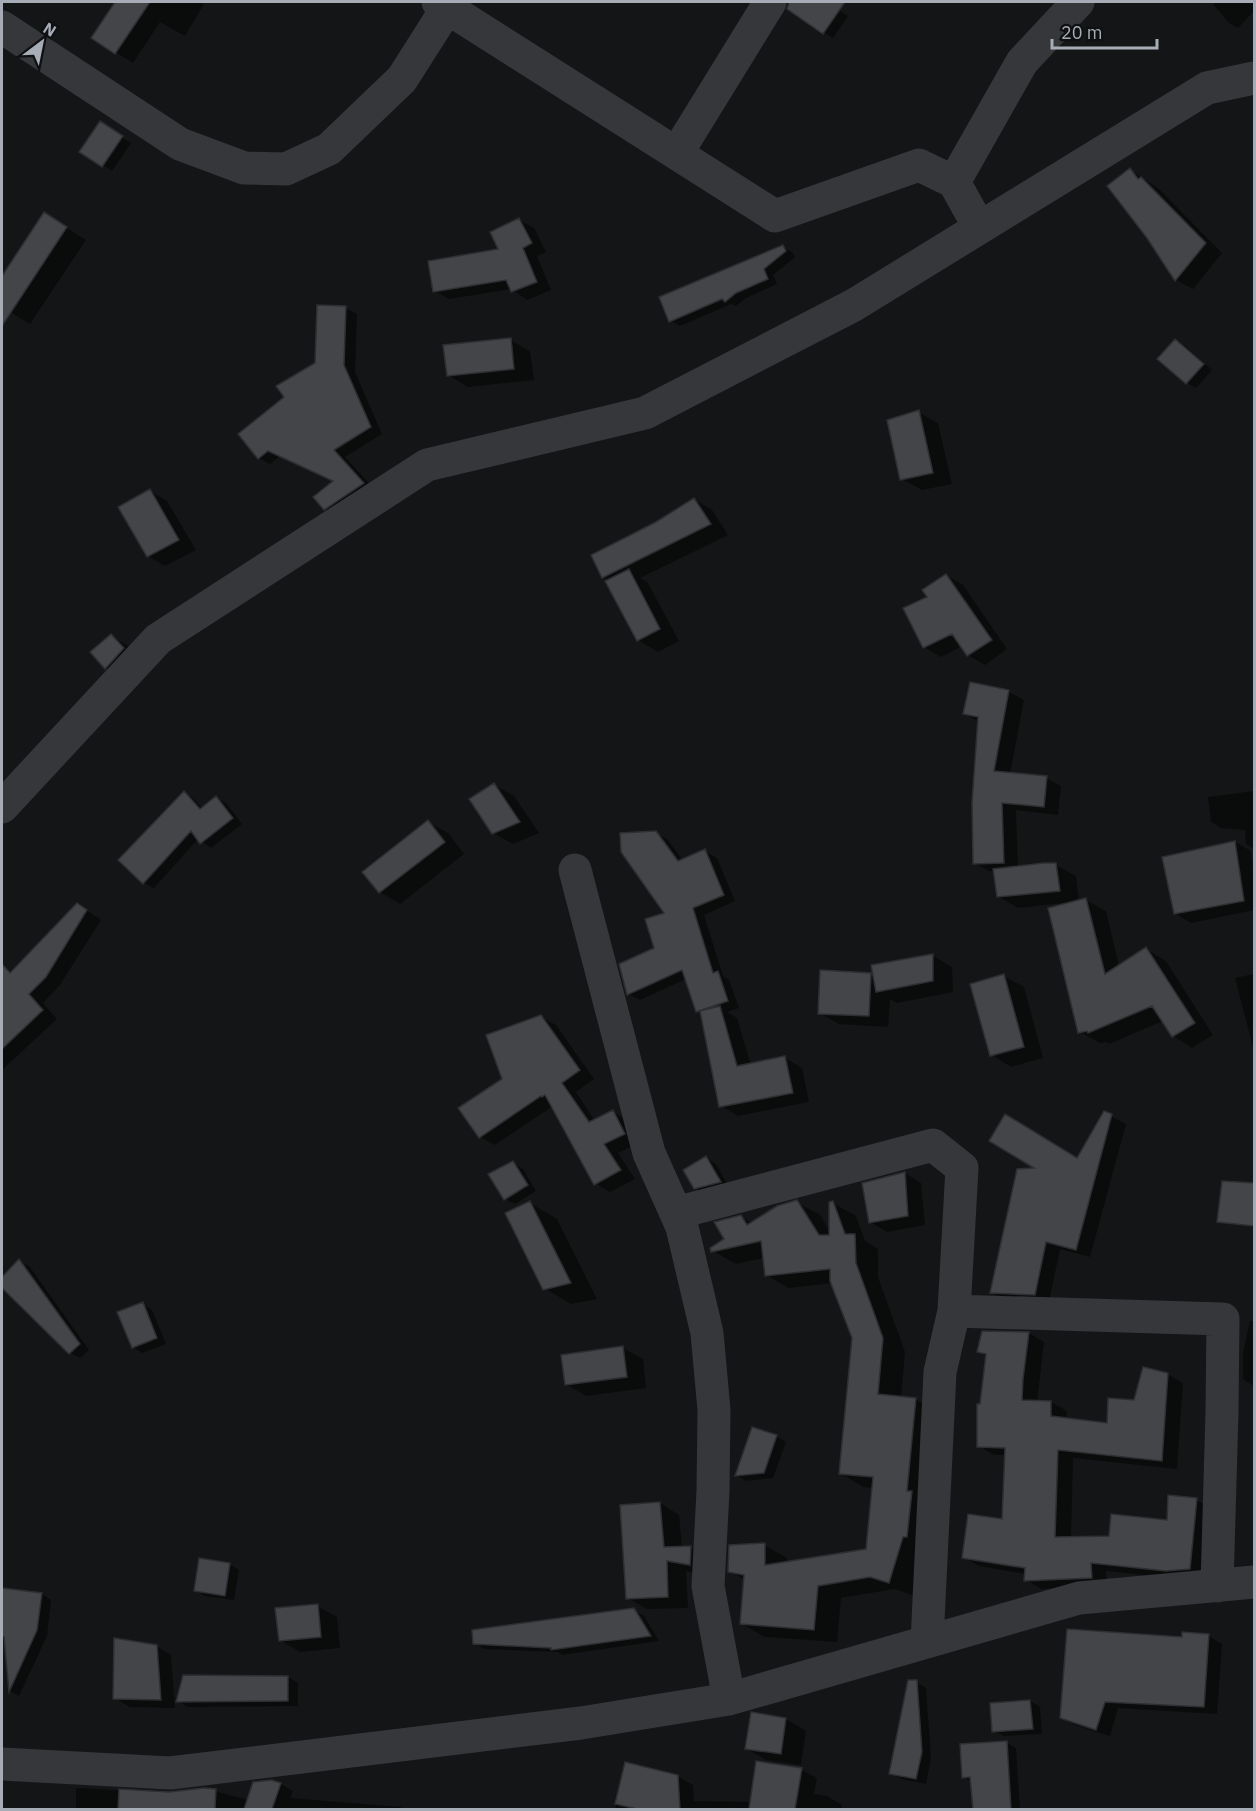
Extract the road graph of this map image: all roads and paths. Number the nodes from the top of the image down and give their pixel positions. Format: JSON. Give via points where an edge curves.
{"nodes":[{"id":1,"x":770,"y":2,"type":"edge"},
{"id":2,"x":1078,"y":2,"type":"edge"},
{"id":3,"x":446,"y":4,"type":"edge"},
{"id":4,"x":2,"y":27,"type":"edge"},
{"id":5,"x":1254,"y":78,"type":"edge"},
{"id":6,"x":677,"y":153,"type":"junction"},
{"id":7,"x":954,"y":182,"type":"junction"},
{"id":8,"x":979,"y":227,"type":"junction"},
{"id":9,"x":2,"y":807,"type":"edge"},
{"id":10,"x":575,"y":870,"type":"dead end"},
{"id":11,"x":676,"y":1213,"type":"junction"},
{"id":12,"x":954,"y":1311,"type":"junction"},
{"id":13,"x":1254,"y":1582,"type":"edge"},
{"id":14,"x":1217,"y":1586,"type":"junction"},
{"id":15,"x":927,"y":1642,"type":"junction"},
{"id":16,"x":729,"y":1699,"type":"junction"},
{"id":17,"x":2,"y":1764,"type":"edge"}],
"edges":[{"from":1,"to":6,"type":"street"},
{"from":2,"to":7,"type":"street","via":[[1022,62]]},
{"from":3,"to":4,"type":"street","via":[[402,79],[329,148],[286,169],[244,168],[180,144]]},
{"from":3,"to":6,"type":"street"},
{"from":5,"to":8,"type":"street","via":[[1208,88]]},
{"from":6,"to":7,"type":"street","via":[[775,216],[919,165]]},
{"from":7,"to":8,"type":"street"},
{"from":8,"to":9,"type":"street","via":[[854,305],[645,412],[427,465],[158,639]]},
{"from":10,"to":11,"type":"street","via":[[649,1153]]},
{"from":11,"to":12,"type":"street","via":[[933,1145],[962,1168]]},
{"from":11,"to":16,"type":"street","via":[[707,1334],[714,1410],[708,1586]]},
{"from":12,"to":14,"type":"street","via":[[1222,1319]]},
{"from":12,"to":15,"type":"street","via":[[940,1372]]},
{"from":13,"to":14,"type":"street"},
{"from":14,"to":15,"type":"street","via":[[1079,1598]]},
{"from":15,"to":16,"type":"street"},
{"from":16,"to":17,"type":"street","via":[[581,1723],[170,1773]]}]}
